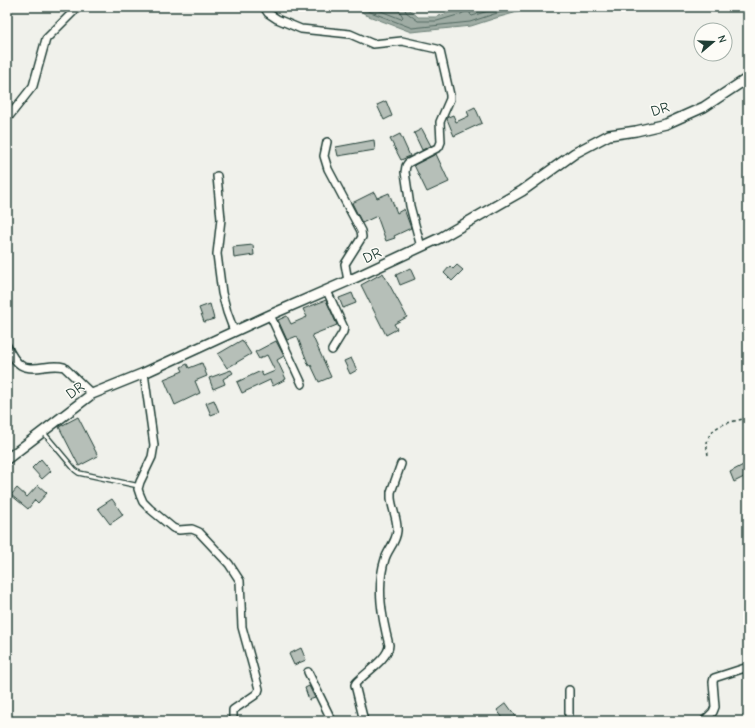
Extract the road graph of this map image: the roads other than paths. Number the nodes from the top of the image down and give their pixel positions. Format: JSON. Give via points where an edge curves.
{"nodes":[{"id":1,"x":78,"y":7,"type":"edge"},
{"id":2,"x":264,"y":7,"type":"edge"},
{"id":3,"x":748,"y":78,"type":"edge"},
{"id":4,"x":7,"y":119,"type":"edge"},
{"id":5,"x":327,"y":142,"type":"dead end"},
{"id":6,"x":217,"y":176,"type":"dead end"},
{"id":7,"x":421,"y":247,"type":"junction"},
{"id":8,"x":348,"y":281,"type":"junction"},
{"id":9,"x":327,"y":290,"type":"junction"},
{"id":10,"x":270,"y":315,"type":"junction"},
{"id":11,"x":234,"y":332,"type":"junction"},
{"id":12,"x":7,"y":346,"type":"edge"},
{"id":13,"x":332,"y":350,"type":"dead end"},
{"id":14,"x":144,"y":373,"type":"junction"},
{"id":15,"x":302,"y":384,"type":"dead end"},
{"id":16,"x":92,"y":394,"type":"junction"},
{"id":17,"x":43,"y":432,"type":"junction"},
{"id":18,"x":7,"y":459,"type":"edge"},
{"id":19,"x":401,"y":464,"type":"dead end"},
{"id":20,"x":139,"y":486,"type":"junction"},
{"id":21,"x":748,"y":667,"type":"edge"},
{"id":22,"x":308,"y":672,"type":"dead end"},
{"id":23,"x":569,"y":690,"type":"dead end"},
{"id":24,"x":233,"y":721,"type":"edge"},
{"id":25,"x":332,"y":721,"type":"edge"},
{"id":26,"x":364,"y":721,"type":"edge"},
{"id":27,"x":569,"y":721,"type":"edge"},
{"id":28,"x":704,"y":721,"type":"edge"}],
"edges":[{"from":1,"to":4,"type":"street","via":[[46,39],[33,86]]},
{"from":2,"to":7,"type":"street","via":[[276,19],[301,29],[350,34],[373,44],[402,41],[440,51],[450,95],[440,122],[441,144],[408,163],[405,172],[410,206]]},
{"from":3,"to":7,"type":"street","name":"DR","via":[[704,107],[666,124],[609,135],[575,153],[522,191]]},
{"from":5,"to":8,"type":"street","via":[[324,156],[328,169],[362,237],[345,264]]},
{"from":6,"to":11,"type":"street","via":[[221,219],[217,254],[222,293]]},
{"from":7,"to":8,"type":"street","name":"DR"},
{"from":8,"to":9,"type":"street","name":"DR"},
{"from":9,"to":10,"type":"street","name":"DR"},
{"from":9,"to":13,"type":"street","via":[[344,328]]},
{"from":10,"to":11,"type":"street","name":"DR"},
{"from":10,"to":15,"type":"street"},
{"from":11,"to":14,"type":"street","name":"DR"},
{"from":12,"to":16,"type":"street","via":[[13,359],[21,366],[64,367]]},
{"from":14,"to":16,"type":"street","name":"DR"},
{"from":14,"to":20,"type":"street","via":[[154,445],[152,457]]},
{"from":16,"to":17,"type":"street","name":"DR"},
{"from":17,"to":18,"type":"street","name":"DR"},
{"from":17,"to":20,"type":"lane","via":[[79,473]]},
{"from":19,"to":26,"type":"street","via":[[390,498],[397,531],[394,544],[384,560],[381,578],[381,614],[389,649],[356,682]]},
{"from":20,"to":24,"type":"street","via":[[143,502],[150,509],[176,529],[192,529],[199,532],[229,564],[240,581],[242,627],[259,689],[255,695],[233,710]]},
{"from":21,"to":28,"type":"street","via":[[714,678],[714,710]]},
{"from":22,"to":25,"type":"street"},
{"from":23,"to":27,"type":"street"}]}
